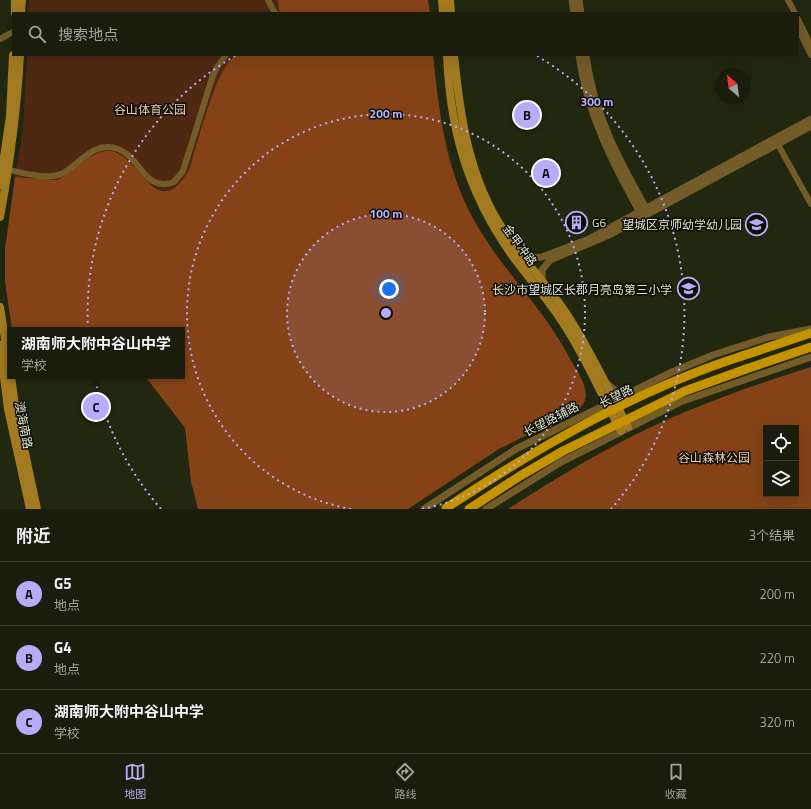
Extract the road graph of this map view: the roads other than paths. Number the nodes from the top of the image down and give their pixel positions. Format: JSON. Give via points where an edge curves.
{"nodes":[{"id":1,"x":15,"y":0,"type":"edge"},
{"id":2,"x":22,"y":0,"type":"edge"},
{"id":3,"x":268,"y":0,"type":"edge"},
{"id":4,"x":442,"y":0,"type":"edge"},
{"id":5,"x":450,"y":0,"type":"edge"},
{"id":6,"x":572,"y":0,"type":"edge"},
{"id":7,"x":579,"y":0,"type":"edge"},
{"id":8,"x":784,"y":0,"type":"edge"},
{"id":9,"x":788,"y":0,"type":"edge"},
{"id":10,"x":15,"y":12,"type":"edge"},
{"id":11,"x":21,"y":12,"type":"edge"},
{"id":12,"x":274,"y":12,"type":"edge"},
{"id":13,"x":443,"y":12,"type":"edge"},
{"id":14,"x":451,"y":12,"type":"edge"},
{"id":15,"x":574,"y":12,"type":"edge"},
{"id":16,"x":581,"y":12,"type":"edge"},
{"id":17,"x":790,"y":12,"type":"edge"},
{"id":18,"x":794,"y":12,"type":"edge"},
{"id":19,"x":799,"y":21,"type":"edge"},
{"id":20,"x":799,"y":31,"type":"edge"},
{"id":21,"x":12,"y":33,"type":"edge"},
{"id":22,"x":0,"y":39,"type":"edge"},
{"id":23,"x":811,"y":46,"type":"edge"},
{"id":24,"x":811,"y":55,"type":"edge"},
{"id":25,"x":13,"y":56,"type":"edge"},
{"id":26,"x":20,"y":56,"type":"edge"},
{"id":27,"x":225,"y":56,"type":"edge"},
{"id":28,"x":446,"y":56,"type":"edge"},
{"id":29,"x":454,"y":56,"type":"edge"},
{"id":30,"x":579,"y":56,"type":"edge"},
{"id":31,"x":586,"y":56,"type":"edge"},
{"id":32,"x":811,"y":120,"type":"edge"},
{"id":33,"x":811,"y":126,"type":"edge"},
{"id":34,"x":777,"y":142,"type":"junction"},
{"id":35,"x":4,"y":173,"type":"edge"},
{"id":36,"x":2,"y":188,"type":"edge"},
{"id":37,"x":811,"y":204,"type":"edge"},
{"id":38,"x":644,"y":213,"type":"junction"},
{"id":39,"x":0,"y":218,"type":"edge"},
{"id":40,"x":520,"y":253,"type":"junction"},
{"id":41,"x":542,"y":280,"type":"junction"},
{"id":42,"x":0,"y":307,"type":"edge"},
{"id":43,"x":811,"y":329,"type":"edge"},
{"id":44,"x":811,"y":333,"type":"edge"},
{"id":45,"x":0,"y":345,"type":"edge"},
{"id":46,"x":811,"y":347,"type":"edge"},
{"id":47,"x":7,"y":352,"type":"edge"},
{"id":48,"x":811,"y":357,"type":"edge"},
{"id":49,"x":11,"y":379,"type":"edge"},
{"id":50,"x":601,"y":383,"type":"junction"},
{"id":51,"x":630,"y":392,"type":"junction"},
{"id":52,"x":610,"y":401,"type":"junction"},
{"id":53,"x":592,"y":410,"type":"junction"},
{"id":54,"x":625,"y":429,"type":"junction"},
{"id":55,"x":445,"y":508,"type":"edge"},
{"id":56,"x":30,"y":509,"type":"edge"},
{"id":57,"x":37,"y":509,"type":"edge"},
{"id":58,"x":424,"y":509,"type":"edge"},
{"id":59,"x":469,"y":509,"type":"edge"},
{"id":60,"x":486,"y":509,"type":"edge"}],
"edges":[{"from":1,"to":10,"type":"main road"},
{"from":2,"to":11,"type":"main road"},
{"from":3,"to":12,"type":"street"},
{"from":4,"to":13,"type":"main road"},
{"from":5,"to":14,"type":"main road"},
{"from":6,"to":15,"type":"street"},
{"from":7,"to":16,"type":"street"},
{"from":8,"to":17,"type":"street"},
{"from":9,"to":18,"type":"street"},
{"from":19,"to":23,"type":"street"},
{"from":20,"to":24,"type":"street"},
{"from":21,"to":22,"type":"street"},
{"from":25,"to":35,"type":"main road"},
{"from":26,"to":35,"type":"main road","via":[[16,116]]},
{"from":27,"to":35,"type":"street","via":[[212,78],[182,171],[174,182],[162,185],[155,183],[124,152],[110,148],[88,153],[59,175]]},
{"from":28,"to":50,"type":"main road","name":"金甲冲路","via":[[454,124],[472,186],[496,233],[557,314]]},
{"from":29,"to":40,"type":"main road","name":"金甲冲路","via":[[459,105],[472,162],[486,199],[503,230]]},
{"from":30,"to":38,"type":"street","via":[[584,85],[596,124],[614,165]]},
{"from":31,"to":38,"type":"street","via":[[604,126]]},
{"from":32,"to":34,"type":"street"},
{"from":33,"to":34,"type":"street"},
{"from":34,"to":37,"type":"street"},
{"from":34,"to":38,"type":"street"},
{"from":35,"to":36,"type":"main road"},
{"from":36,"to":39,"type":"main road"},
{"from":38,"to":40,"type":"street","via":[[548,255],[531,258]]},
{"from":38,"to":41,"type":"street","via":[[597,240],[550,260],[543,267]]},
{"from":40,"to":41,"type":"main road","name":"金甲冲路"},
{"from":41,"to":50,"type":"main road","name":"金甲冲路","via":[[576,328]]},
{"from":42,"to":47,"type":"main road"},
{"from":43,"to":51,"type":"street","name":"长望路辅路","via":[[769,337],[713,355]]},
{"from":44,"to":55,"type":"main road","name":"长望路","bridge":true,"via":[[697,371],[570,432]]},
{"from":45,"to":56,"type":"main road","name":"澳海南路","via":[[8,409]]},
{"from":46,"to":59,"type":"main road","name":"长望路","bridge":true,"via":[[685,391],[563,451]]},
{"from":48,"to":54,"type":"street","via":[[695,396]]},
{"from":49,"to":57,"type":"main road","name":"澳海南路"},
{"from":50,"to":51,"type":"street","via":[[616,391]]},
{"from":50,"to":52,"type":"main road","name":"金甲冲路"},
{"from":50,"to":53,"type":"street","via":[[599,398]]},
{"from":51,"to":52,"type":"street","name":"长望路辅路"},
{"from":52,"to":53,"type":"street","name":"长望路辅路"},
{"from":52,"to":54,"type":"main road","name":"金甲冲路"},
{"from":53,"to":58,"type":"street","name":"长望路辅路","via":[[516,449]]},
{"from":54,"to":60,"type":"street","via":[[561,462]]}]}
